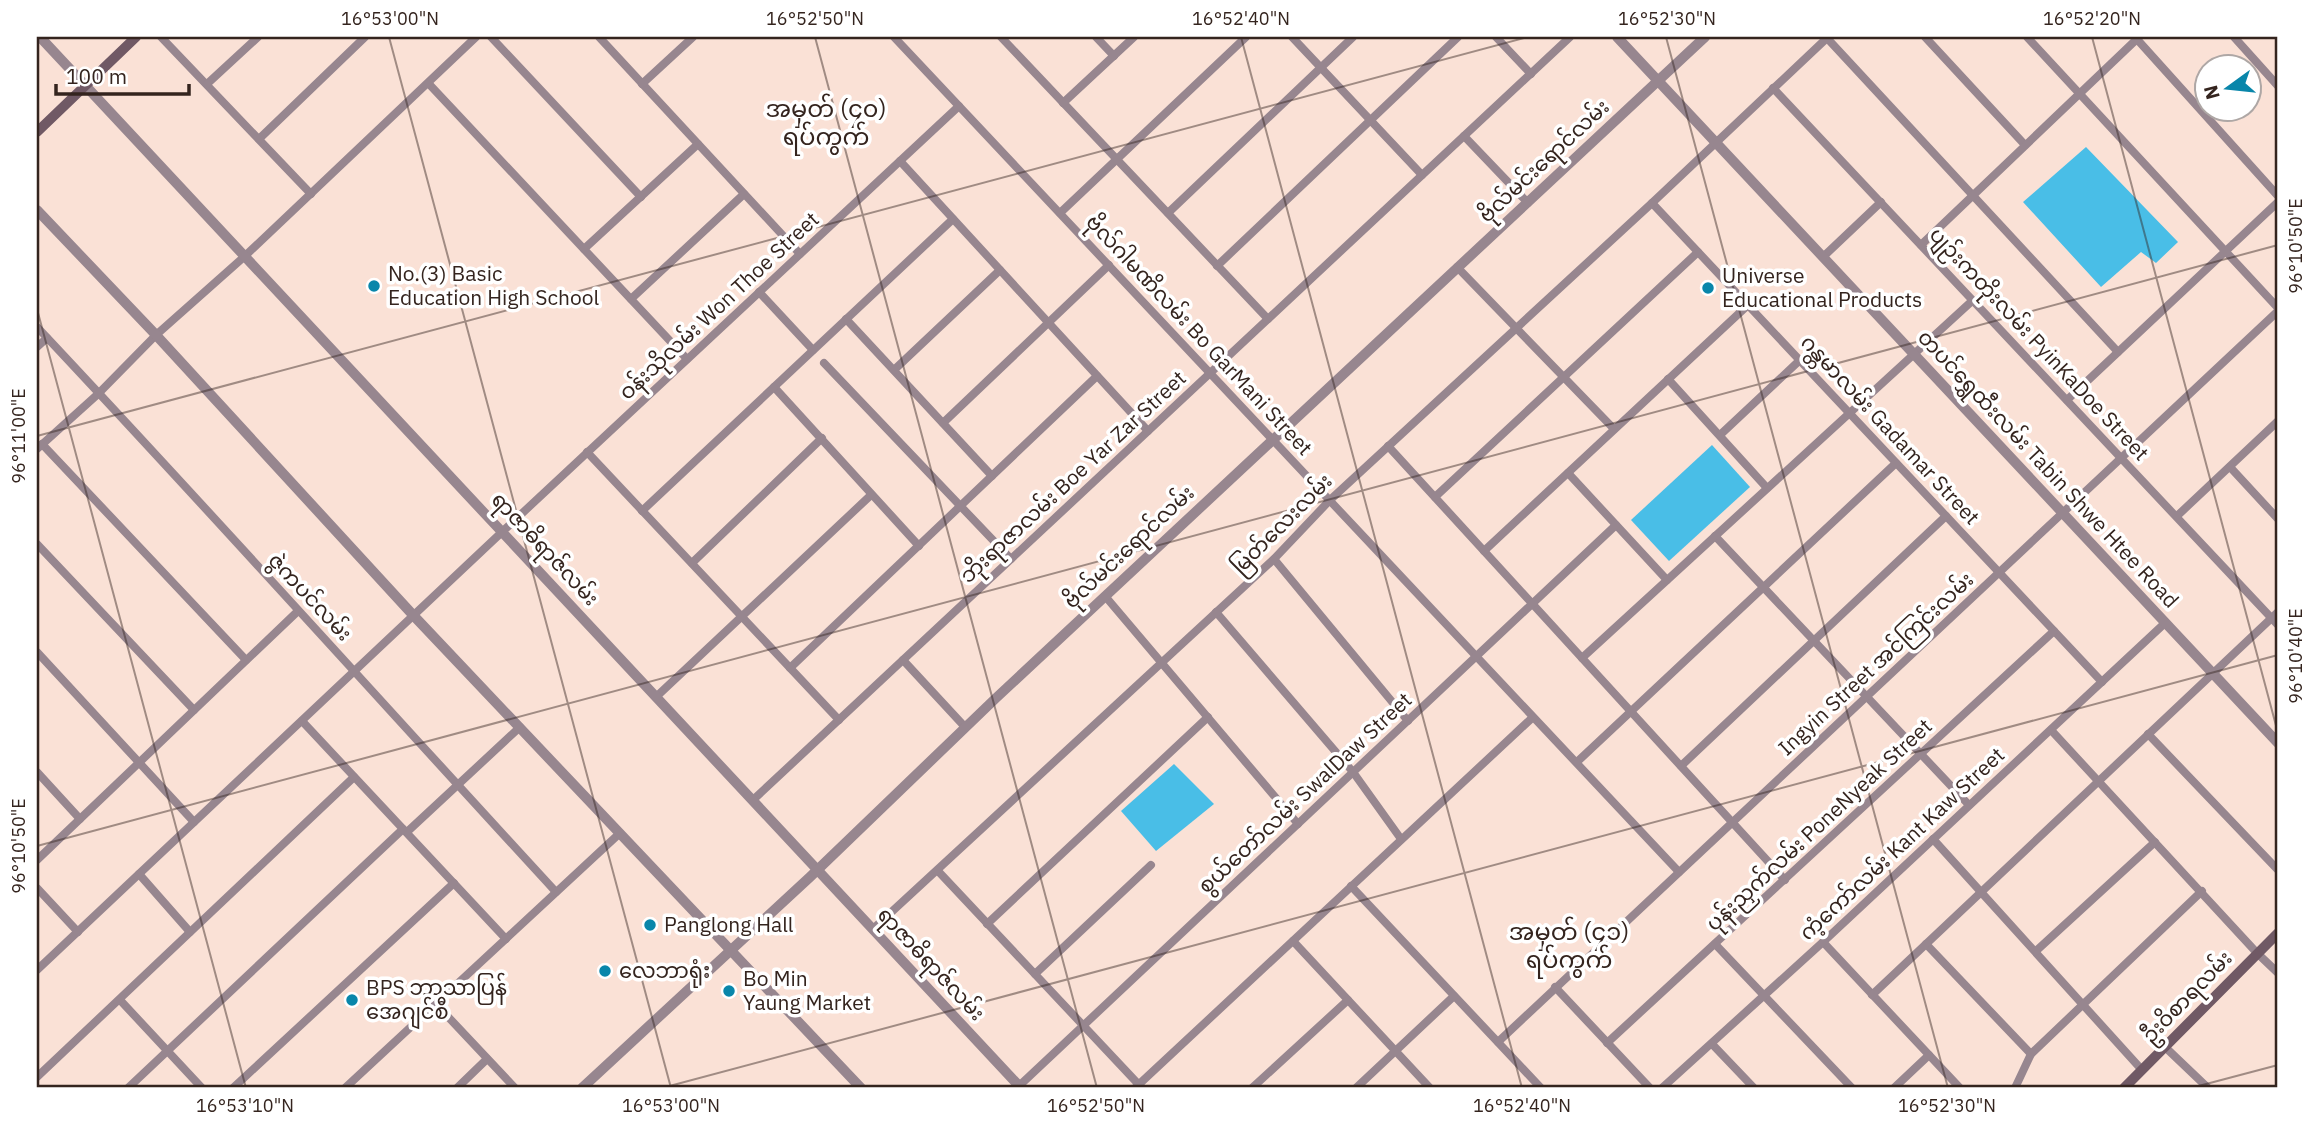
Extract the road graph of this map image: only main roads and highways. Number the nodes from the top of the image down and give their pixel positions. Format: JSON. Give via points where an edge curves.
{"nodes":[{"id":1,"x":136,"y":37,"type":"edge"},
{"id":2,"x":37,"y":132,"type":"edge"},
{"id":3,"x":2278,"y":933,"type":"edge"},
{"id":4,"x":2124,"y":1088,"type":"edge"}],
"edges":[{"from":1,"to":2,"type":"main road"},
{"from":3,"to":4,"type":"main road","name":"ဦးဝိစာရလမ်း"}]}
